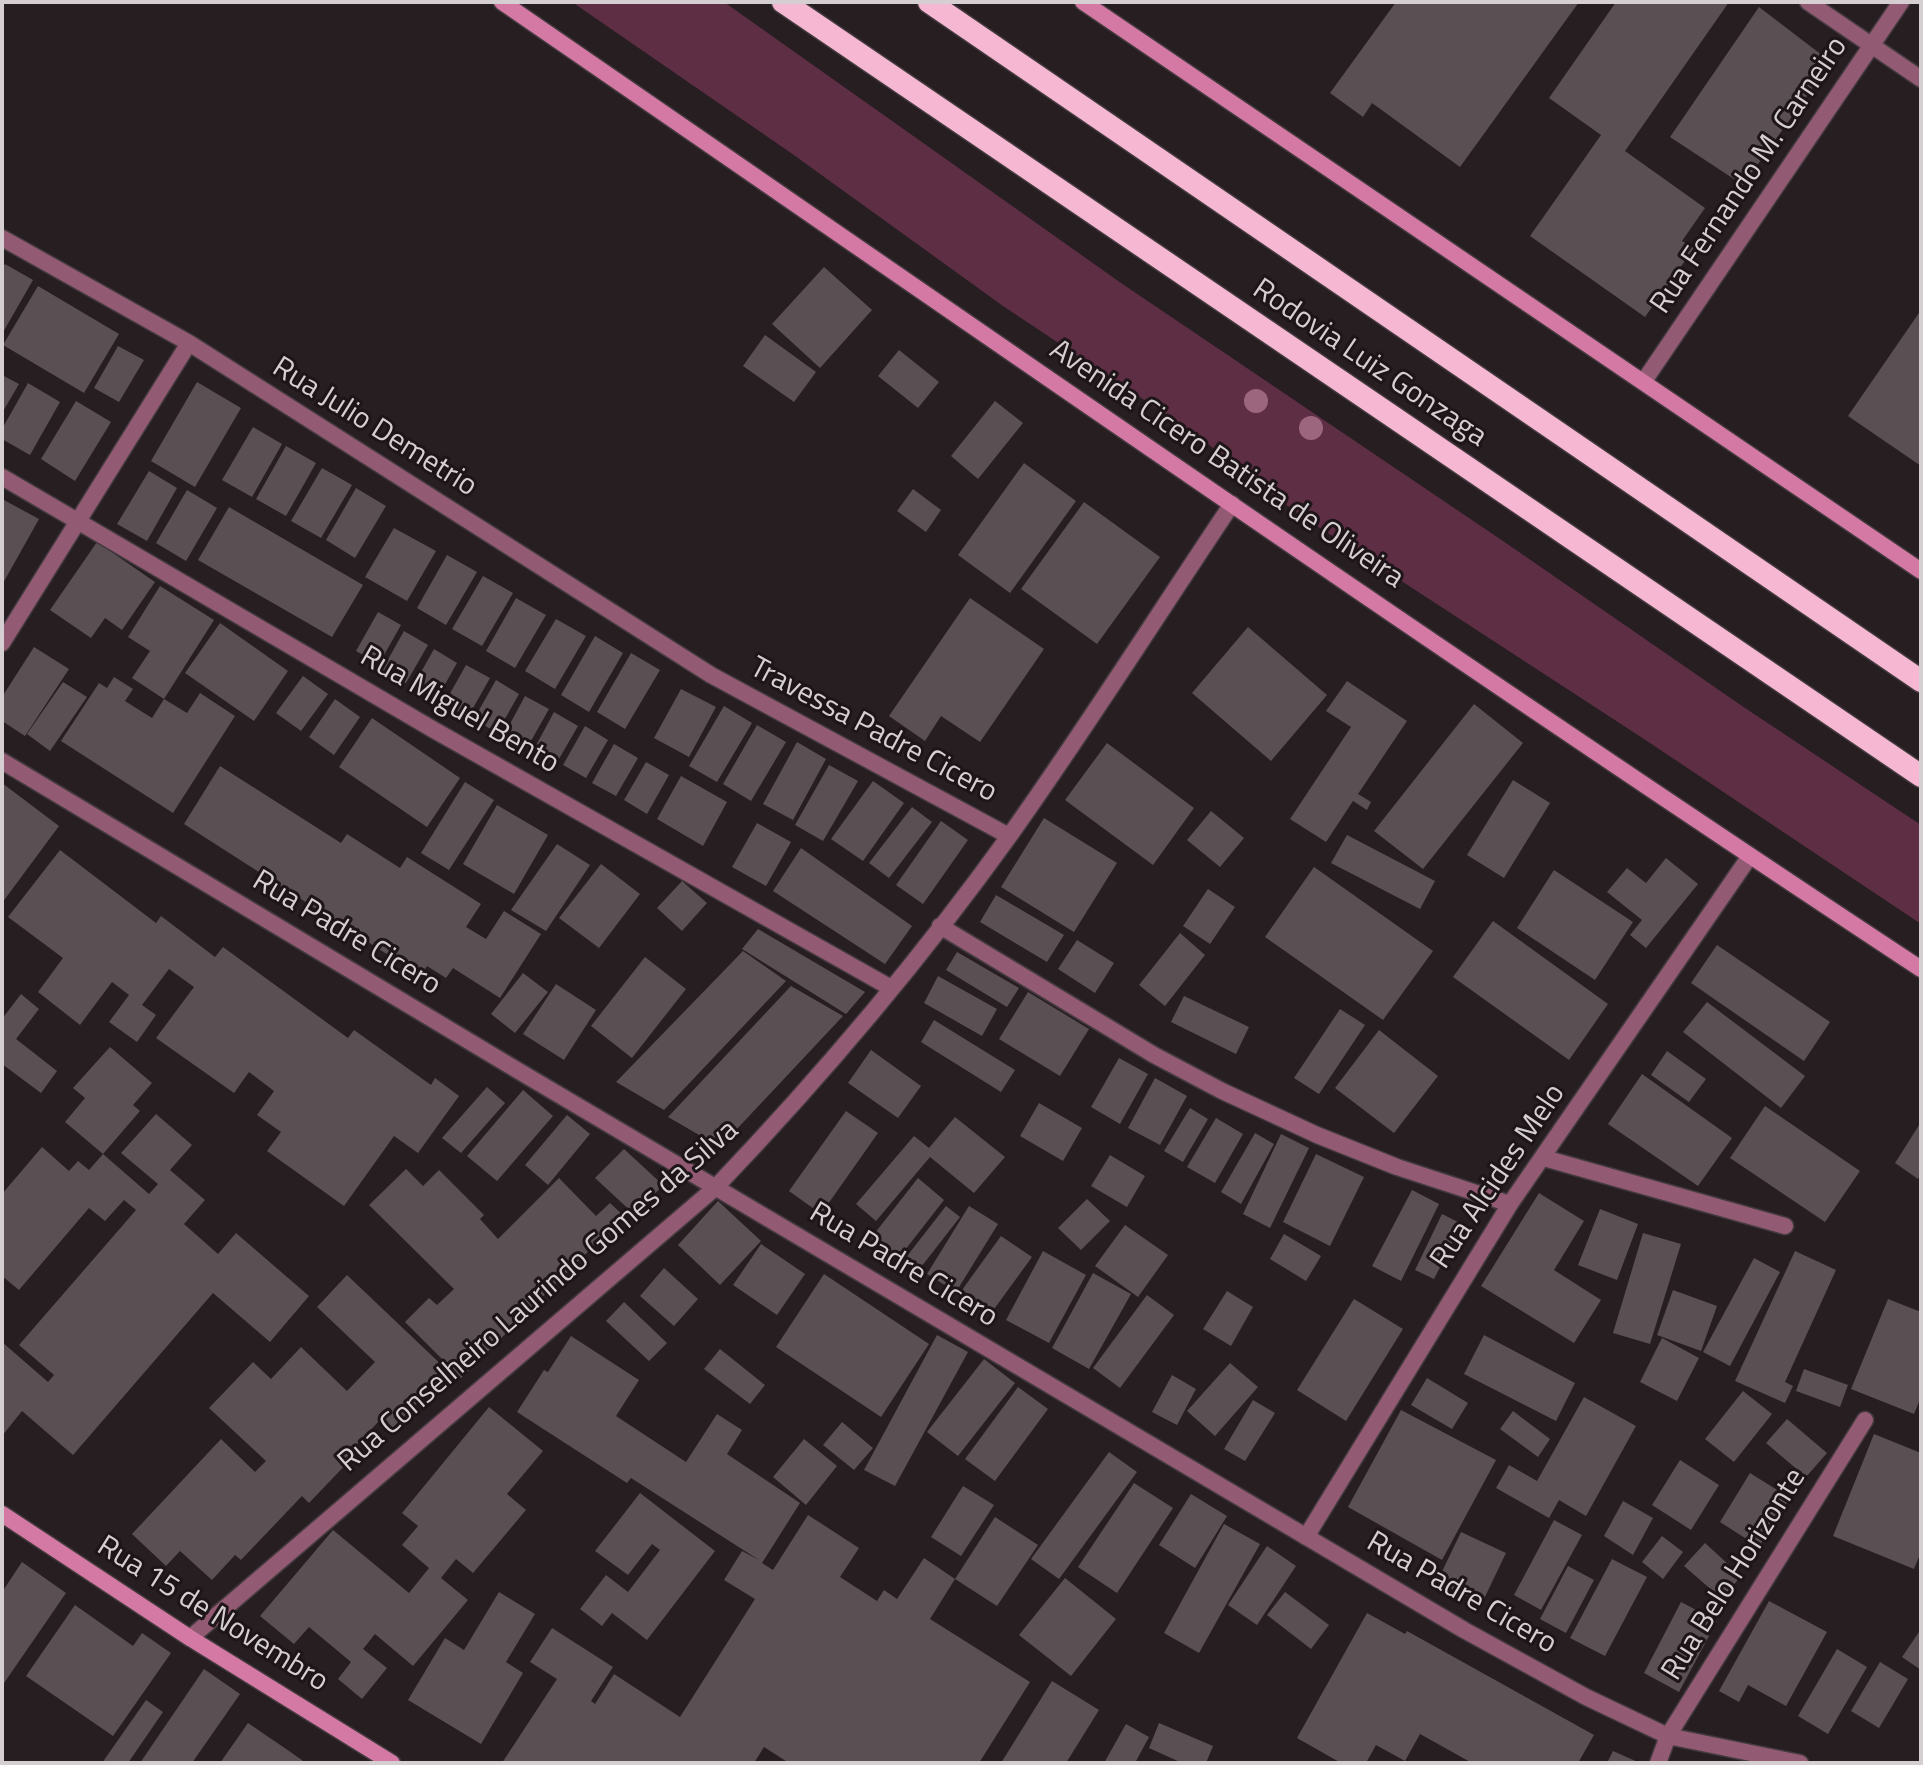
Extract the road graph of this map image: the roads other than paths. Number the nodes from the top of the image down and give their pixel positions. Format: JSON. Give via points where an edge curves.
{"nodes":[{"id":1,"x":502,"y":2,"type":"edge"},
{"id":2,"x":783,"y":2,"type":"edge"},
{"id":3,"x":929,"y":2,"type":"edge"},
{"id":4,"x":1083,"y":2,"type":"edge"},
{"id":5,"x":1808,"y":2,"type":"edge"},
{"id":6,"x":1901,"y":2,"type":"edge"},
{"id":7,"x":1873,"y":46,"type":"junction"},
{"id":8,"x":1921,"y":79,"type":"edge"},
{"id":9,"x":2,"y":238,"type":"edge"},
{"id":10,"x":189,"y":343,"type":"junction"},
{"id":11,"x":1644,"y":381,"type":"junction"},
{"id":12,"x":2,"y":477,"type":"edge"},
{"id":13,"x":1232,"y":504,"type":"junction"},
{"id":14,"x":76,"y":521,"type":"junction"},
{"id":15,"x":1921,"y":571,"type":"edge"},
{"id":16,"x":2,"y":643,"type":"edge"},
{"id":17,"x":711,"y":675,"type":"joint"},
{"id":18,"x":1921,"y":681,"type":"edge"},
{"id":19,"x":2,"y":761,"type":"edge"},
{"id":20,"x":1921,"y":776,"type":"edge"},
{"id":21,"x":1009,"y":836,"type":"junction"},
{"id":22,"x":1750,"y":856,"type":"junction"},
{"id":23,"x":940,"y":926,"type":"junction"},
{"id":24,"x":1921,"y":969,"type":"edge"},
{"id":25,"x":891,"y":988,"type":"junction"},
{"id":26,"x":1544,"y":1158,"type":"junction"},
{"id":27,"x":715,"y":1188,"type":"junction"},
{"id":28,"x":1510,"y":1204,"type":"junction"},
{"id":29,"x":1785,"y":1226,"type":"dead end"},
{"id":30,"x":1865,"y":1420,"type":"dead end"},
{"id":31,"x":2,"y":1514,"type":"edge"},
{"id":32,"x":1306,"y":1537,"type":"junction"},
{"id":33,"x":190,"y":1638,"type":"junction"},
{"id":34,"x":1668,"y":1736,"type":"junction"},
{"id":35,"x":392,"y":1763,"type":"edge"},
{"id":36,"x":1658,"y":1763,"type":"edge"},
{"id":37,"x":1800,"y":1763,"type":"edge"}],
"edges":[{"from":1,"to":13,"type":"main road","name":"Avenida Cicero Batista de Oliveira"},
{"from":2,"to":20,"type":"highway","name":"Rodovia Luiz Gonzaga"},
{"from":3,"to":18,"type":"highway","name":"Rodovia Luiz Gonzaga"},
{"from":4,"to":11,"type":"main road"},
{"from":5,"to":7,"type":"street"},
{"from":6,"to":7,"type":"street","name":"Rua Fernando M. Carneiro"},
{"from":7,"to":8,"type":"street"},
{"from":7,"to":11,"type":"street","name":"Rua Fernando M. Carneiro"},
{"from":9,"to":10,"type":"street","name":"Rua Julio Demetrio"},
{"from":10,"to":14,"type":"street"},
{"from":10,"to":17,"type":"street","name":"Rua Julio Demetrio"},
{"from":11,"to":15,"type":"main road"},
{"from":12,"to":14,"type":"street","name":"Rua Miguel Bento"},
{"from":13,"to":21,"type":"street","name":"Rua Conselheiro Laurindo Gomes da Silva"},
{"from":13,"to":22,"type":"main road","name":"Avenida Cicero Batista de Oliveira"},
{"from":14,"to":16,"type":"street"},
{"from":14,"to":25,"type":"street","name":"Rua Miguel Bento"},
{"from":17,"to":21,"type":"street","name":"Travessa Padre Cicero"},
{"from":19,"to":27,"type":"street","name":"Rua Padre Cicero"},
{"from":21,"to":23,"type":"street","name":"Rua Conselheiro Laurindo Gomes da Silva"},
{"from":22,"to":24,"type":"main road","name":"Avenida Cicero Batista de Oliveira"},
{"from":22,"to":26,"type":"street","name":"Rua Alcides Melo"},
{"from":23,"to":25,"type":"street","name":"Rua Conselheiro Laurindo Gomes da Silva"},
{"from":23,"to":28,"type":"street","via":[[1222,1091],[1397,1167]]},
{"from":25,"to":27,"type":"street","name":"Rua Conselheiro Laurindo Gomes da Silva"},
{"from":26,"to":28,"type":"street","name":"Rua Alcides Melo"},
{"from":26,"to":29,"type":"street"},
{"from":27,"to":32,"type":"street","name":"Rua Padre Cicero"},
{"from":27,"to":33,"type":"street","name":"Rua Conselheiro Laurindo Gomes da Silva"},
{"from":28,"to":32,"type":"street","name":"Rua Alcides Melo"},
{"from":30,"to":34,"type":"street","name":"Rua Belo Horizonte"},
{"from":31,"to":33,"type":"main road","name":"Rua 15 de Novembro"},
{"from":32,"to":34,"type":"street","name":"Rua Padre Cicero","via":[[1559,1682]]},
{"from":33,"to":35,"type":"main road","name":"Rua 15 de Novembro"},
{"from":34,"to":36,"type":"street","name":"Rua Belo Horizonte"},
{"from":34,"to":37,"type":"street","name":"Rua Padre Cicero"}]}
